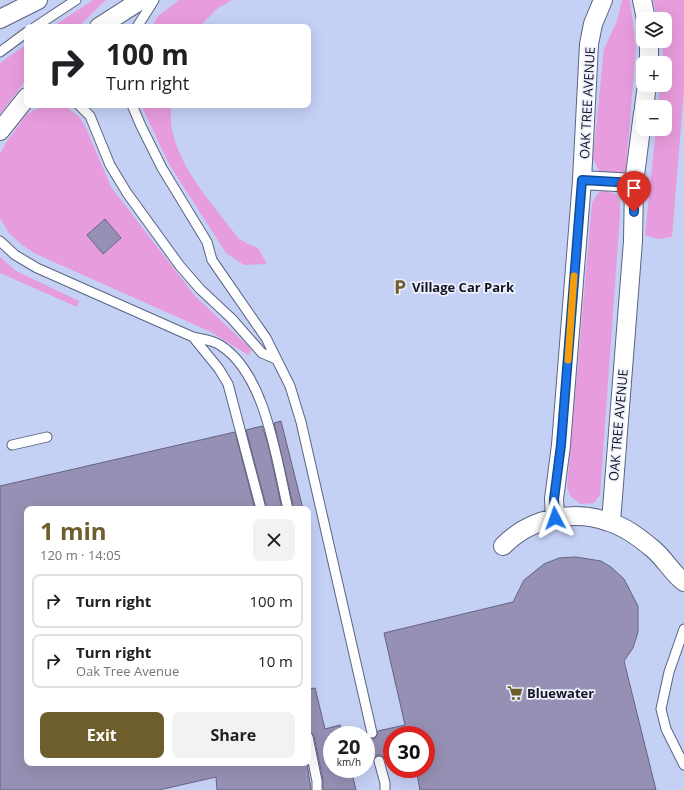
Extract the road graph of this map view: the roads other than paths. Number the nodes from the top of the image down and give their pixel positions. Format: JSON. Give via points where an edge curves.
{"nodes":[{"id":1,"x":38,"y":0,"type":"edge"},
{"id":2,"x":76,"y":0,"type":"edge"},
{"id":3,"x":141,"y":0,"type":"edge"},
{"id":4,"x":154,"y":0,"type":"edge"},
{"id":5,"x":603,"y":0,"type":"edge"},
{"id":6,"x":642,"y":0,"type":"edge"},
{"id":7,"x":645,"y":12,"type":"edge"},
{"id":8,"x":0,"y":19,"type":"edge"},
{"id":9,"x":40,"y":24,"type":"edge"},
{"id":10,"x":104,"y":24,"type":"edge"},
{"id":11,"x":139,"y":24,"type":"edge"},
{"id":12,"x":24,"y":34,"type":"edge"},
{"id":13,"x":0,"y":52,"type":"edge"},
{"id":14,"x":24,"y":101,"type":"edge"},
{"id":15,"x":82,"y":108,"type":"edge"},
{"id":16,"x":133,"y":108,"type":"edge"},
{"id":17,"x":0,"y":131,"type":"edge"},
{"id":18,"x":640,"y":136,"type":"edge"},
{"id":19,"x":582,"y":180,"type":"junction"},
{"id":20,"x":634,"y":183,"type":"junction"},
{"id":21,"x":0,"y":241,"type":"edge"},
{"id":22,"x":193,"y":337,"type":"junction"},
{"id":23,"x":276,"y":359,"type":"junction"},
{"id":24,"x":47,"y":437,"type":"dead end"},
{"id":25,"x":12,"y":445,"type":"dead end"},
{"id":26,"x":260,"y":506,"type":"edge"},
{"id":27,"x":287,"y":506,"type":"edge"},
{"id":28,"x":555,"y":518,"type":"junction"},
{"id":29,"x":611,"y":522,"type":"junction"},
{"id":30,"x":503,"y":546,"type":"dead end"},
{"id":31,"x":684,"y":582,"type":"edge"},
{"id":32,"x":684,"y":629,"type":"edge"},
{"id":33,"x":371,"y":726,"type":"edge"},
{"id":34,"x":311,"y":750,"type":"edge"},
{"id":35,"x":379,"y":760,"type":"dead end"},
{"id":36,"x":684,"y":765,"type":"edge"},
{"id":37,"x":317,"y":790,"type":"edge"},
{"id":38,"x":385,"y":790,"type":"edge"}],
"edges":[{"from":1,"to":8,"type":"street"},
{"from":2,"to":9,"type":"lane"},
{"from":3,"to":10,"type":"street"},
{"from":4,"to":11,"type":"lane"},
{"from":5,"to":19,"type":"street","name":"OAK TREE AVENUE","via":[[593,24],[589,44]]},
{"from":6,"to":7,"type":"street"},
{"from":12,"to":13,"type":"lane"},
{"from":14,"to":17,"type":"street"},
{"from":15,"to":23,"type":"lane","via":[[90,116],[110,165],[127,193],[180,266],[262,353]]},
{"from":16,"to":23,"type":"lane","via":[[162,168],[206,242],[212,260],[266,338]]},
{"from":18,"to":20,"type":"street","name":"OAK TREE AVENUE"},
{"from":19,"to":20,"type":"street"},
{"from":19,"to":28,"type":"street","name":"OAK TREE AVENUE","via":[[561,445],[554,499]]},
{"from":20,"to":29,"type":"street","name":"OAK TREE AVENUE","via":[[633,241]]},
{"from":21,"to":22,"type":"lane","via":[[15,255],[37,268]]},
{"from":22,"to":26,"type":"lane","via":[[228,384]]},
{"from":22,"to":27,"type":"lane","via":[[218,344],[225,349],[239,363],[256,389],[267,420]]},
{"from":23,"to":33,"type":"lane","via":[[297,404]]},
{"from":24,"to":25,"type":"lane"},
{"from":28,"to":29,"type":"street","via":[[581,516]]},
{"from":28,"to":30,"type":"street","via":[[523,530]]},
{"from":29,"to":31,"type":"street","via":[[633,534],[655,551]]},
{"from":32,"to":36,"type":"lane","via":[[669,672],[661,709],[666,729]]},
{"from":34,"to":37,"type":"lane","via":[[318,781]]},
{"from":35,"to":38,"type":"lane","via":[[386,783]]}]}
